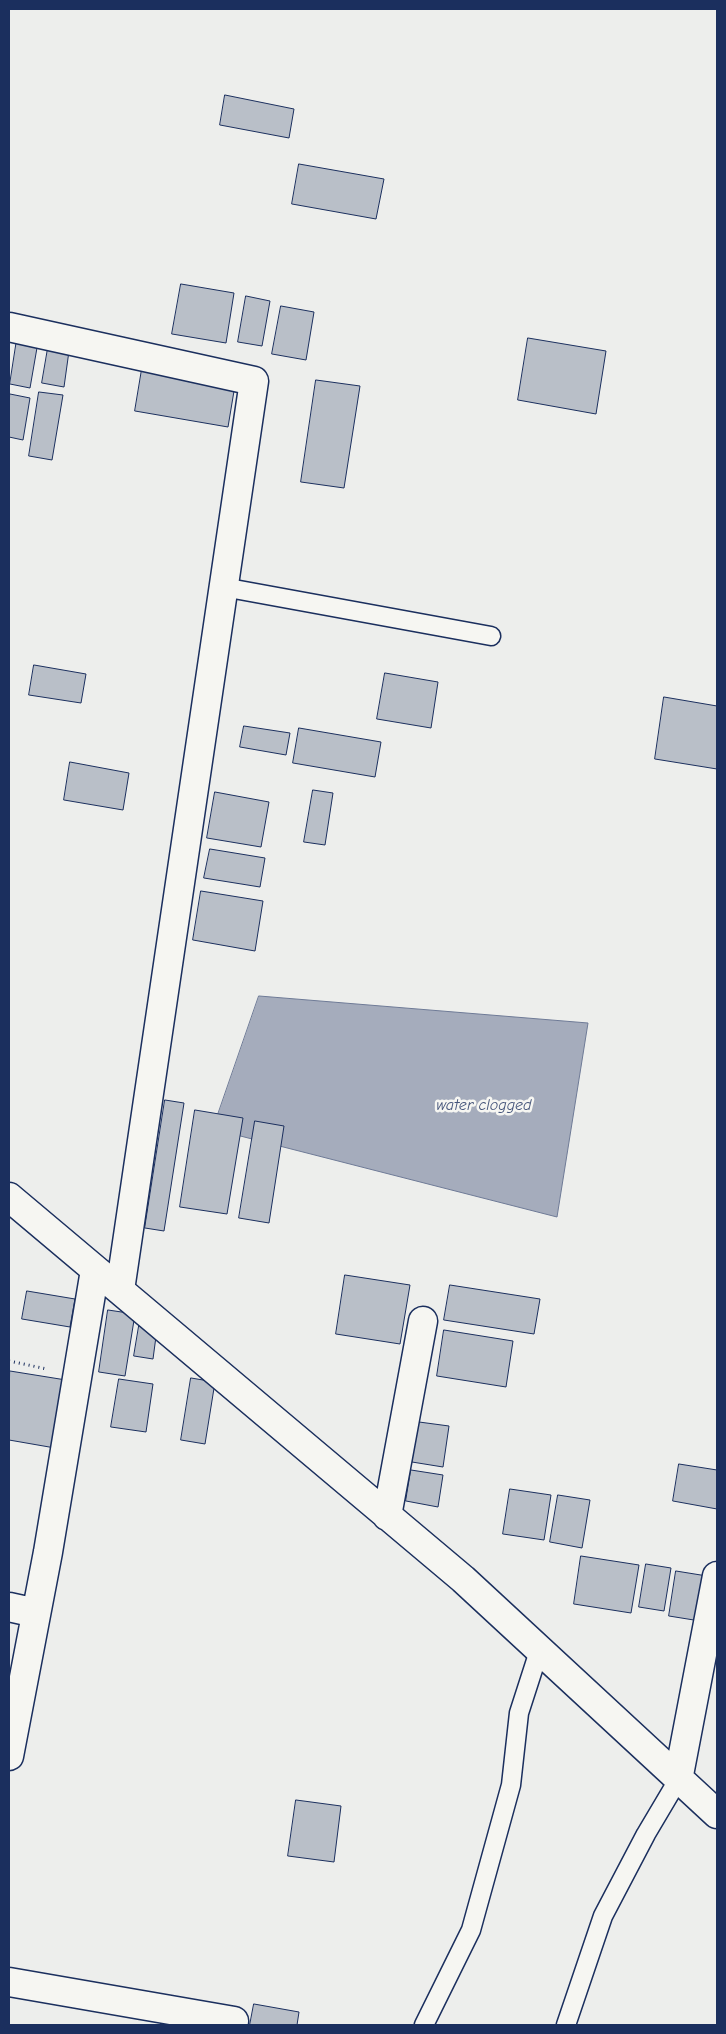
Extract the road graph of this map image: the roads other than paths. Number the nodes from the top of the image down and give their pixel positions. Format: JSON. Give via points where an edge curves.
{"nodes":[{"id":1,"x":9,"y":327,"type":"edge"},
{"id":2,"x":224,"y":587,"type":"junction"},
{"id":3,"x":491,"y":636,"type":"dead end"},
{"id":4,"x":9,"y":1197,"type":"edge"},
{"id":5,"x":95,"y":1270,"type":"junction"},
{"id":6,"x":120,"y":1290,"type":"junction"},
{"id":7,"x":422,"y":1321,"type":"dead end"},
{"id":8,"x":387,"y":1516,"type":"junction"},
{"id":9,"x":717,"y":1576,"type":"edge"},
{"id":10,"x":9,"y":1607,"type":"edge"},
{"id":11,"x":36,"y":1613,"type":"junction"},
{"id":12,"x":539,"y":1650,"type":"junction"},
{"id":13,"x":9,"y":1756,"type":"edge"},
{"id":14,"x":678,"y":1780,"type":"junction"},
{"id":15,"x":717,"y":1814,"type":"edge"},
{"id":16,"x":9,"y":1982,"type":"edge"},
{"id":17,"x":234,"y":2021,"type":"dead end"},
{"id":18,"x":424,"y":2025,"type":"edge"},
{"id":19,"x":566,"y":2025,"type":"edge"}],
"edges":[{"from":1,"to":2,"type":"street","via":[[254,381]]},
{"from":2,"to":3,"type":"lane"},
{"from":2,"to":6,"type":"street"},
{"from":4,"to":5,"type":"street"},
{"from":5,"to":6,"type":"street"},
{"from":5,"to":11,"type":"street"},
{"from":6,"to":8,"type":"street"},
{"from":7,"to":8,"type":"street"},
{"from":8,"to":12,"type":"street","via":[[463,1579]]},
{"from":9,"to":14,"type":"street"},
{"from":10,"to":11,"type":"street"},
{"from":11,"to":13,"type":"street"},
{"from":12,"to":14,"type":"street"},
{"from":12,"to":18,"type":"lane","via":[[519,1713],[511,1785],[471,1930]]},
{"from":14,"to":15,"type":"street"},
{"from":14,"to":19,"type":"lane","via":[[604,1916]]},
{"from":16,"to":17,"type":"street"}]}
